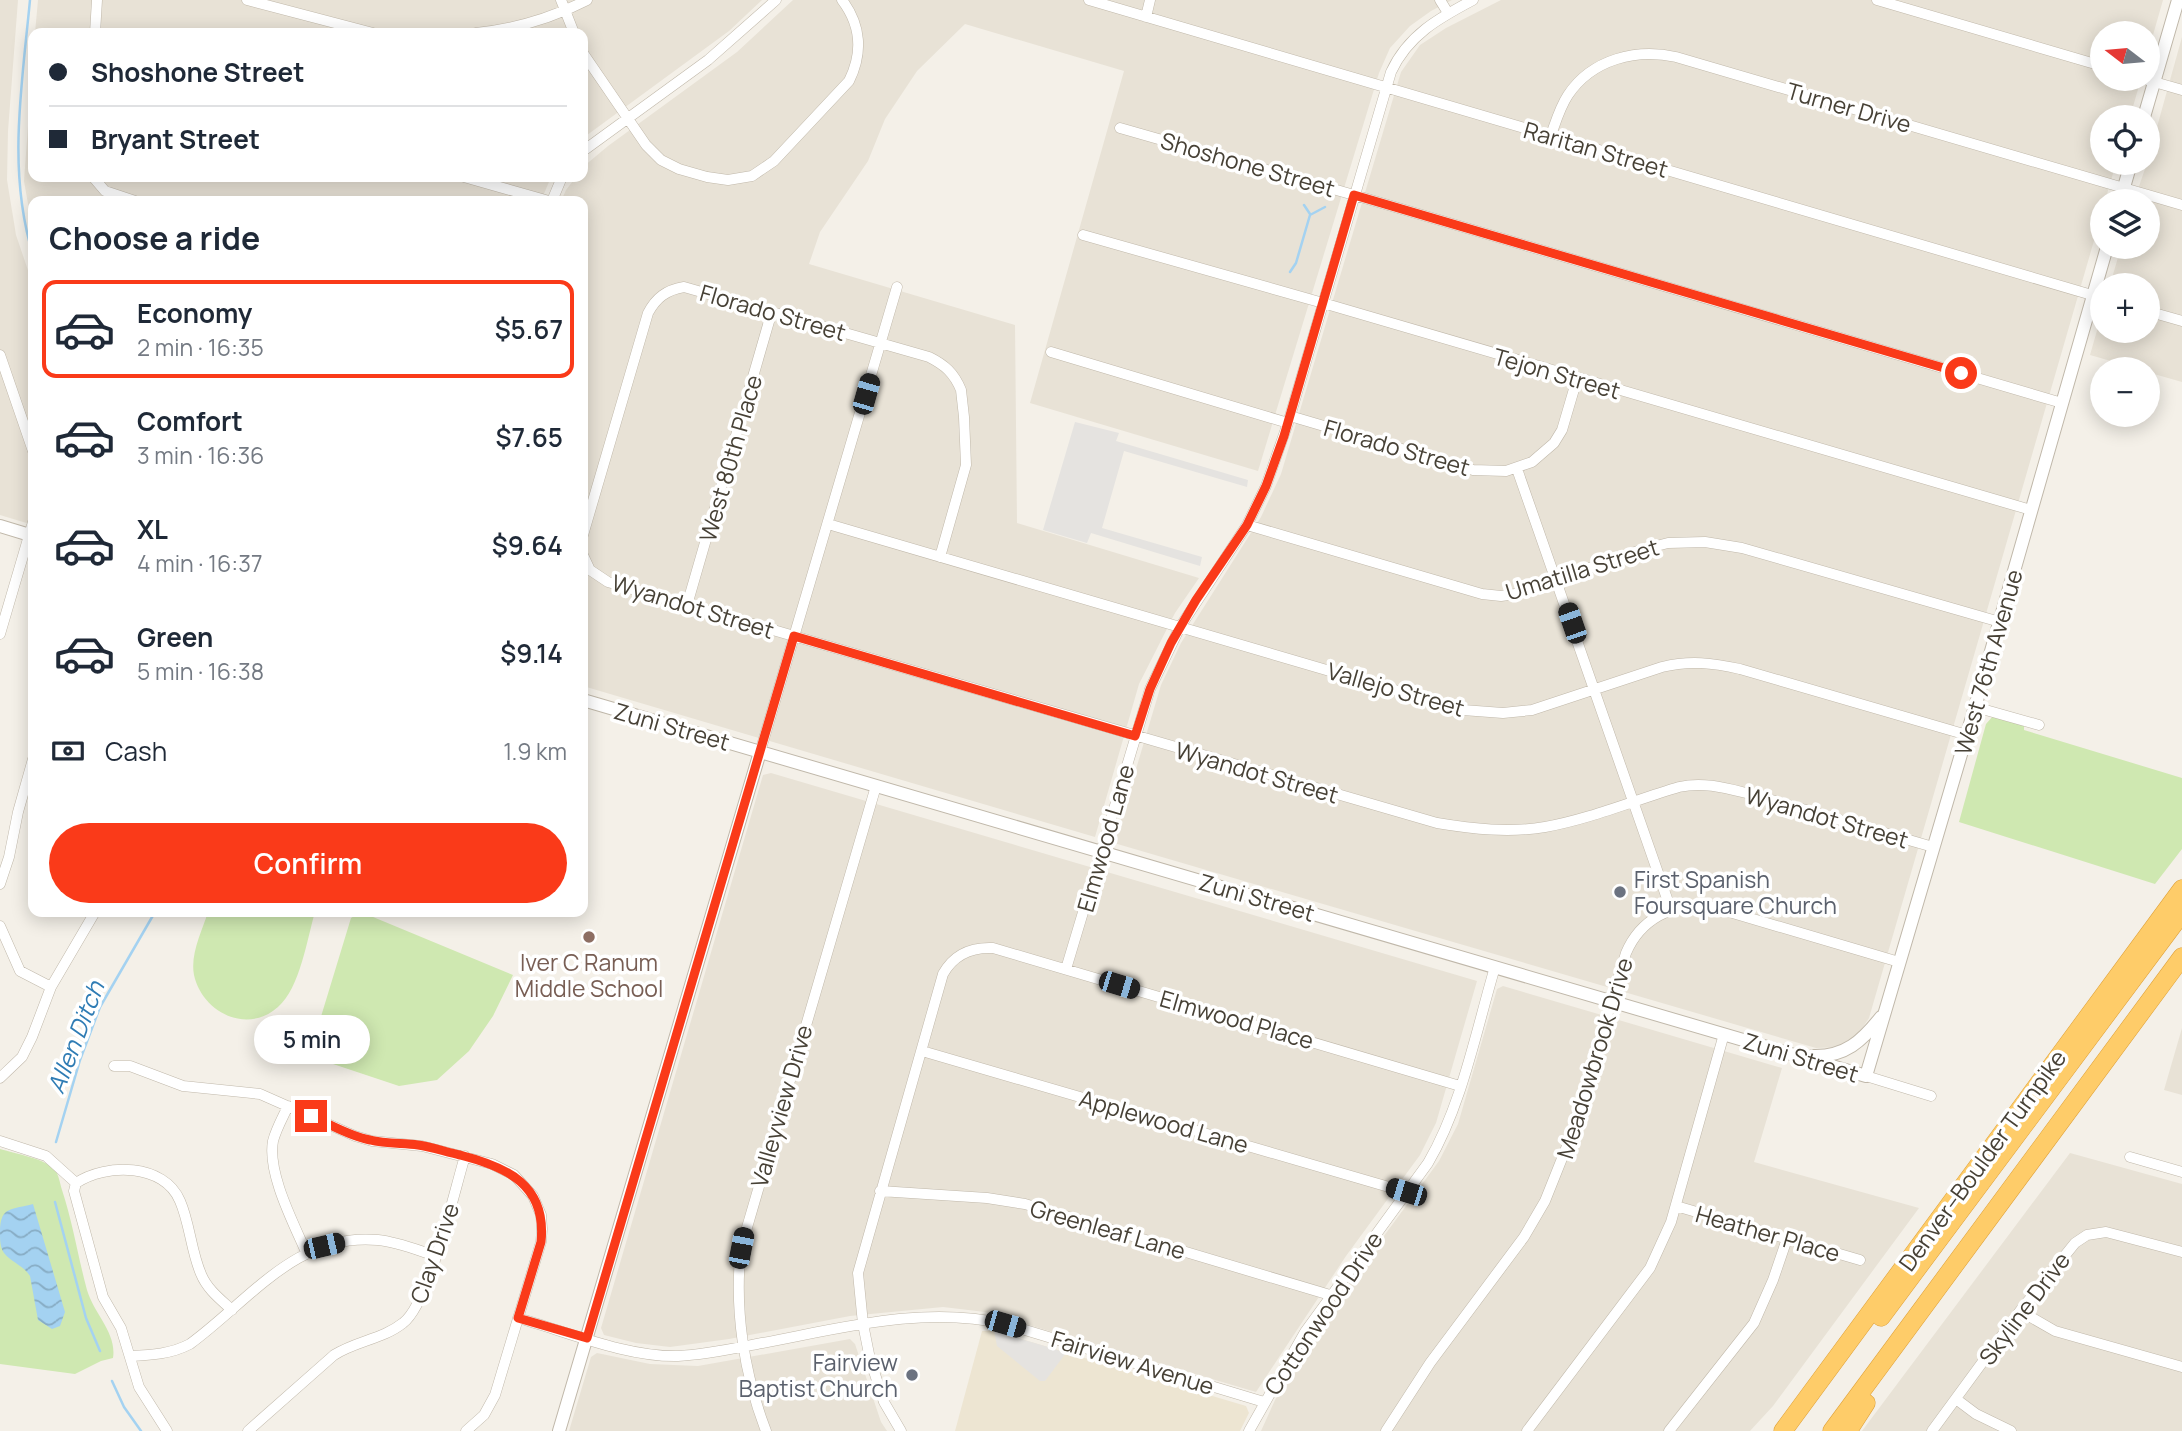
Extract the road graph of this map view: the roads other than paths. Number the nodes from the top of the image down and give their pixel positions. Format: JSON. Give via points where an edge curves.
{"nodes":[{"id":1,"x":97,"y":0,"type":"edge"},
{"id":2,"x":247,"y":0,"type":"edge"},
{"id":3,"x":561,"y":0,"type":"edge"},
{"id":4,"x":587,"y":0,"type":"edge"},
{"id":5,"x":776,"y":0,"type":"edge"},
{"id":6,"x":842,"y":0,"type":"edge"},
{"id":7,"x":1089,"y":0,"type":"edge"},
{"id":8,"x":1150,"y":0,"type":"edge"},
{"id":9,"x":1440,"y":0,"type":"edge"},
{"id":10,"x":1473,"y":0,"type":"edge"},
{"id":11,"x":1877,"y":0,"type":"edge"},
{"id":12,"x":2178,"y":0,"type":"edge"},
{"id":13,"x":566,"y":11,"type":"junction"},
{"id":14,"x":1448,"y":13,"type":"junction"},
{"id":15,"x":1146,"y":17,"type":"junction"},
{"id":16,"x":95,"y":28,"type":"edge"},
{"id":17,"x":354,"y":28,"type":"edge"},
{"id":18,"x":505,"y":28,"type":"edge"},
{"id":19,"x":572,"y":28,"type":"edge"},
{"id":20,"x":2160,"y":50,"type":"edge"},
{"id":21,"x":588,"y":60,"type":"edge"},
{"id":22,"x":2090,"y":62,"type":"edge"},
{"id":23,"x":2160,"y":83,"type":"edge"},
{"id":24,"x":1386,"y":87,"type":"junction"},
{"id":25,"x":2182,"y":90,"type":"edge"},
{"id":26,"x":628,"y":118,"type":"junction"},
{"id":27,"x":1120,"y":128,"type":"dead end"},
{"id":28,"x":1551,"y":135,"type":"junction"},
{"id":29,"x":588,"y":146,"type":"edge"},
{"id":30,"x":2128,"y":175,"type":"edge"},
{"id":31,"x":97,"y":182,"type":"edge"},
{"id":32,"x":482,"y":182,"type":"edge"},
{"id":33,"x":2124,"y":188,"type":"junction"},
{"id":34,"x":1354,"y":195,"type":"junction"},
{"id":35,"x":120,"y":196,"type":"edge"},
{"id":36,"x":532,"y":196,"type":"edge"},
{"id":37,"x":2182,"y":205,"type":"edge"},
{"id":38,"x":1083,"y":235,"type":"dead end"},
{"id":39,"x":897,"y":287,"type":"dead end"},
{"id":40,"x":2090,"y":294,"type":"edge"},
{"id":41,"x":1323,"y":303,"type":"junction"},
{"id":42,"x":772,"y":311,"type":"junction"},
{"id":43,"x":2160,"y":315,"type":"edge"},
{"id":44,"x":2090,"y":317,"type":"edge"},
{"id":45,"x":2182,"y":321,"type":"edge"},
{"id":46,"x":881,"y":342,"type":"junction"},
{"id":47,"x":1051,"y":352,"type":"dead end"},
{"id":48,"x":0,"y":357,"type":"edge"},
{"id":49,"x":1577,"y":379,"type":"junction"},
{"id":50,"x":2062,"y":403,"type":"junction"},
{"id":51,"x":1289,"y":419,"type":"junction"},
{"id":52,"x":28,"y":437,"type":"edge"},
{"id":53,"x":1517,"y":469,"type":"junction"},
{"id":54,"x":2031,"y":510,"type":"junction"},
{"id":55,"x":588,"y":517,"type":"edge"},
{"id":56,"x":828,"y":524,"type":"junction"},
{"id":57,"x":1247,"y":525,"type":"junction"},
{"id":58,"x":0,"y":526,"type":"edge"},
{"id":59,"x":28,"y":535,"type":"edge"},
{"id":60,"x":28,"y":545,"type":"edge"},
{"id":61,"x":940,"y":557,"type":"junction"},
{"id":62,"x":588,"y":566,"type":"edge"},
{"id":63,"x":1557,"y":579,"type":"junction"},
{"id":64,"x":687,"y":604,"type":"junction"},
{"id":65,"x":2000,"y":622,"type":"junction"},
{"id":66,"x":1180,"y":627,"type":"junction"},
{"id":67,"x":0,"y":634,"type":"edge"},
{"id":68,"x":794,"y":636,"type":"junction"},
{"id":69,"x":1595,"y":689,"type":"junction"},
{"id":70,"x":588,"y":701,"type":"edge"},
{"id":71,"x":1975,"y":707,"type":"junction"},
{"id":72,"x":2039,"y":725,"type":"dead end"},
{"id":73,"x":1967,"y":735,"type":"junction"},
{"id":74,"x":1135,"y":736,"type":"junction"},
{"id":75,"x":760,"y":752,"type":"junction"},
{"id":76,"x":28,"y":777,"type":"edge"},
{"id":77,"x":877,"y":786,"type":"junction"},
{"id":78,"x":1633,"y":800,"type":"junction"},
{"id":79,"x":1933,"y":847,"type":"junction"},
{"id":80,"x":1101,"y":852,"type":"junction"},
{"id":81,"x":0,"y":884,"type":"edge"},
{"id":82,"x":2182,"y":889,"type":"edge"},
{"id":83,"x":1671,"y":910,"type":"junction"},
{"id":84,"x":2182,"y":913,"type":"edge"},
{"id":85,"x":92,"y":917,"type":"edge"},
{"id":86,"x":0,"y":926,"type":"edge"},
{"id":87,"x":2182,"y":957,"type":"edge"},
{"id":88,"x":1899,"y":962,"type":"junction"},
{"id":89,"x":1495,"y":967,"type":"junction"},
{"id":90,"x":1066,"y":969,"type":"junction"},
{"id":91,"x":51,"y":988,"type":"junction"},
{"id":92,"x":1611,"y":1001,"type":"junction"},
{"id":93,"x":1885,"y":1011,"type":"junction"},
{"id":94,"x":1724,"y":1034,"type":"junction"},
{"id":95,"x":922,"y":1051,"type":"junction"},
{"id":96,"x":1799,"y":1056,"type":"junction"},
{"id":97,"x":114,"y":1066,"type":"dead end"},
{"id":98,"x":1866,"y":1076,"type":"junction"},
{"id":99,"x":0,"y":1078,"type":"edge"},
{"id":100,"x":1460,"y":1086,"type":"junction"},
{"id":101,"x":1931,"y":1096,"type":"dead end"},
{"id":102,"x":288,"y":1105,"type":"junction"},
{"id":103,"x":0,"y":1141,"type":"edge"},
{"id":104,"x":465,"y":1156,"type":"junction"},
{"id":105,"x":2130,"y":1157,"type":"dead end"},
{"id":106,"x":2182,"y":1172,"type":"edge"},
{"id":107,"x":76,"y":1183,"type":"junction"},
{"id":108,"x":880,"y":1191,"type":"junction"},
{"id":109,"x":1406,"y":1192,"type":"junction"},
{"id":110,"x":1675,"y":1206,"type":"junction"},
{"id":111,"x":1992,"y":1213,"type":"junction"},
{"id":112,"x":1787,"y":1239,"type":"junction"},
{"id":113,"x":306,"y":1252,"type":"junction"},
{"id":114,"x":2182,"y":1252,"type":"edge"},
{"id":115,"x":436,"y":1256,"type":"junction"},
{"id":116,"x":1860,"y":1260,"type":"dead end"},
{"id":117,"x":1897,"y":1275,"type":"junction"},
{"id":118,"x":1330,"y":1295,"type":"junction"},
{"id":119,"x":232,"y":1310,"type":"junction"},
{"id":120,"x":2020,"y":1311,"type":"junction"},
{"id":121,"x":518,"y":1318,"type":"junction"},
{"id":122,"x":863,"y":1324,"type":"junction"},
{"id":123,"x":587,"y":1338,"type":"junction"},
{"id":124,"x":744,"y":1347,"type":"junction"},
{"id":125,"x":130,"y":1356,"type":"junction"},
{"id":126,"x":2182,"y":1367,"type":"edge"},
{"id":127,"x":1956,"y":1399,"type":"junction"},
{"id":128,"x":1264,"y":1402,"type":"junction"},
{"id":129,"x":167,"y":1431,"type":"edge"},
{"id":130,"x":248,"y":1431,"type":"edge"},
{"id":131,"x":468,"y":1431,"type":"edge"},
{"id":132,"x":559,"y":1431,"type":"edge"},
{"id":133,"x":766,"y":1431,"type":"edge"},
{"id":134,"x":901,"y":1431,"type":"edge"},
{"id":135,"x":1249,"y":1431,"type":"edge"},
{"id":136,"x":1386,"y":1431,"type":"edge"},
{"id":137,"x":1527,"y":1431,"type":"edge"},
{"id":138,"x":1669,"y":1431,"type":"edge"},
{"id":139,"x":1769,"y":1431,"type":"edge"},
{"id":140,"x":1783,"y":1431,"type":"edge"},
{"id":141,"x":1792,"y":1431,"type":"edge"},
{"id":142,"x":1832,"y":1431,"type":"edge"},
{"id":143,"x":1848,"y":1431,"type":"edge"},
{"id":144,"x":1932,"y":1431,"type":"edge"},
{"id":145,"x":2011,"y":1431,"type":"edge"}],
"edges":[{"from":1,"to":16,"type":"street"},
{"from":2,"to":17,"type":"street"},
{"from":3,"to":13,"type":"street"},
{"from":4,"to":13,"type":"street"},
{"from":5,"to":26,"type":"street","via":[[708,60]]},
{"from":6,"to":26,"type":"street","via":[[857,29],[855,69],[843,89],[762,171],[728,180],[679,169],[656,156]]},
{"from":7,"to":15,"type":"street","name":"Raritan Street"},
{"from":8,"to":15,"type":"street"},
{"from":9,"to":14,"type":"street"},
{"from":10,"to":14,"type":"street","name":"Elmwood Lane"},
{"from":11,"to":22,"type":"street"},
{"from":12,"to":20,"type":"street"},
{"from":13,"to":18,"type":"street"},
{"from":13,"to":19,"type":"street"},
{"from":14,"to":24,"type":"street","name":"Elmwood Lane","via":[[1409,41]]},
{"from":15,"to":24,"type":"street","name":"Raritan Street"},
{"from":21,"to":26,"type":"street"},
{"from":23,"to":25,"type":"street"},
{"from":24,"to":28,"type":"street","name":"Raritan Street"},
{"from":24,"to":34,"type":"street","name":"Elmwood Lane"},
{"from":26,"to":29,"type":"street"},
{"from":27,"to":34,"type":"street","name":"Shoshone Street"},
{"from":28,"to":33,"type":"street","name":"Turner Drive","via":[[1567,96],[1589,74],[1628,55],[1653,53]]},
{"from":28,"to":40,"type":"street","name":"Raritan Street"},
{"from":30,"to":33,"type":"street"},
{"from":31,"to":35,"type":"street"},
{"from":32,"to":36,"type":"street"},
{"from":33,"to":37,"type":"street","name":"Turner Drive"},
{"from":34,"to":41,"type":"street","name":"Elmwood Lane"},
{"from":34,"to":50,"type":"street","name":"Shoshone Street"},
{"from":38,"to":41,"type":"street","name":"Tejon Street"},
{"from":39,"to":46,"type":"street"},
{"from":41,"to":49,"type":"street","name":"Tejon Street"},
{"from":41,"to":51,"type":"street","name":"Elmwood Lane"},
{"from":42,"to":46,"type":"street","name":"Florado Street"},
{"from":42,"to":55,"type":"street","name":"Florado Street","via":[[684,287],[656,300],[648,313]]},
{"from":42,"to":64,"type":"street","name":"West 80th Place"},
{"from":43,"to":45,"type":"street"},
{"from":44,"to":50,"type":"street","name":"West 76th Avenue"},
{"from":46,"to":56,"type":"street"},
{"from":46,"to":61,"type":"street","via":[[939,362],[961,390],[966,466]]},
{"from":47,"to":51,"type":"street","name":"Florado Street"},
{"from":48,"to":52,"type":"street"},
{"from":49,"to":53,"type":"street","name":"Florado Street","via":[[1559,436],[1547,452]]},
{"from":49,"to":54,"type":"street","name":"Tejon Street"},
{"from":50,"to":54,"type":"street","name":"West 76th Avenue"},
{"from":51,"to":53,"type":"street","name":"Florado Street","via":[[1473,470]]},
{"from":51,"to":57,"type":"street","name":"Elmwood Lane"},
{"from":53,"to":63,"type":"street"},
{"from":54,"to":65,"type":"street","name":"West 76th Avenue"},
{"from":56,"to":61,"type":"street","name":"Vallejo Street"},
{"from":56,"to":68,"type":"street"},
{"from":57,"to":63,"type":"street","name":"Umatilla Street","via":[[1482,594],[1507,595]]},
{"from":57,"to":66,"type":"street","name":"Elmwood Lane"},
{"from":58,"to":59,"type":"street"},
{"from":60,"to":67,"type":"street"},
{"from":61,"to":66,"type":"street","name":"Vallejo Street"},
{"from":62,"to":64,"type":"street","name":"Wyandot Street","via":[[608,582]]},
{"from":63,"to":65,"type":"street","name":"Umatilla Street","via":[[1656,545],[1706,542],[1742,548]]},
{"from":63,"to":69,"type":"street"},
{"from":64,"to":68,"type":"street","name":"Wyandot Street"},
{"from":65,"to":71,"type":"street","name":"West 76th Avenue"},
{"from":66,"to":69,"type":"street","name":"Vallejo Street","via":[[1471,711],[1532,710]]},
{"from":66,"to":74,"type":"street","name":"Elmwood Lane","via":[[1150,689]]},
{"from":68,"to":74,"type":"street","name":"Wyandot Street"},
{"from":68,"to":75,"type":"street"},
{"from":69,"to":73,"type":"street","name":"Vallejo Street","via":[[1662,667],[1707,663]]},
{"from":69,"to":78,"type":"street"},
{"from":70,"to":75,"type":"street","name":"Zuni Street"},
{"from":71,"to":72,"type":"street"},
{"from":71,"to":73,"type":"street","name":"West 76th Avenue"},
{"from":73,"to":79,"type":"street","name":"West 76th Avenue"},
{"from":74,"to":78,"type":"street","name":"Wyandot Street","via":[[1402,814],[1469,829],[1546,827]]},
{"from":74,"to":80,"type":"street","name":"Elmwood Lane"},
{"from":75,"to":77,"type":"street","name":"Zuni Street"},
{"from":75,"to":123,"type":"street"},
{"from":76,"to":81,"type":"street"},
{"from":77,"to":80,"type":"street","name":"Zuni Street"},
{"from":77,"to":124,"type":"street","name":"Valleyview Drive","via":[[744,1232],[738,1273]]},
{"from":78,"to":79,"type":"street","name":"Wyandot Street","via":[[1679,786],[1711,785]]},
{"from":78,"to":83,"type":"street"},
{"from":79,"to":88,"type":"street","name":"West 76th Avenue"},
{"from":80,"to":89,"type":"street","name":"Zuni Street"},
{"from":80,"to":90,"type":"street","name":"Elmwood Lane"},
{"from":82,"to":117,"type":"highway","name":"Denver–Boulder Turnpike"},
{"from":83,"to":88,"type":"street","via":[[1693,905],[1717,908]]},
{"from":83,"to":92,"type":"street","name":"Meadowbrook Drive","via":[[1637,933]]},
{"from":84,"to":141,"type":"highway","via":[[1944,1235]]},
{"from":85,"to":91,"type":"street"},
{"from":86,"to":91,"type":"street","via":[[20,971]]},
{"from":87,"to":111,"type":"highway","name":"Denver–Boulder Turnpike"},
{"from":88,"to":93,"type":"street","name":"West 76th Avenue"},
{"from":89,"to":92,"type":"street","name":"Zuni Street"},
{"from":89,"to":100,"type":"street","name":"Cottonwood Drive"},
{"from":90,"to":95,"type":"street","name":"Elmwood Place","via":[[993,948],[972,949],[943,974]]},
{"from":90,"to":100,"type":"street","name":"Elmwood Place"},
{"from":91,"to":99,"type":"street","via":[[22,1057]]},
{"from":92,"to":94,"type":"street","name":"Zuni Street"},
{"from":92,"to":136,"type":"street","name":"Meadowbrook Drive","via":[[1569,1141],[1545,1201]]},
{"from":93,"to":96,"type":"street","via":[[1853,1047],[1830,1056]]},
{"from":93,"to":98,"type":"street","name":"West 76th Avenue"},
{"from":94,"to":96,"type":"street","name":"Zuni Street"},
{"from":94,"to":110,"type":"street"},
{"from":95,"to":108,"type":"street"},
{"from":95,"to":109,"type":"street","name":"Applewood Lane"},
{"from":96,"to":98,"type":"street","name":"Zuni Street"},
{"from":97,"to":102,"type":"street","via":[[130,1066],[197,1089],[260,1094]]},
{"from":98,"to":101,"type":"street","name":"Zuni Street"},
{"from":100,"to":109,"type":"street","name":"Cottonwood Drive","via":[[1440,1143]]},
{"from":102,"to":104,"type":"street","via":[[363,1138]]},
{"from":102,"to":113,"type":"street","via":[[275,1135],[273,1156],[284,1200]]},
{"from":103,"to":107,"type":"street","via":[[46,1156]]},
{"from":104,"to":115,"type":"street","name":"Clay Drive"},
{"from":104,"to":121,"type":"street","via":[[508,1171],[538,1206],[541,1242]]},
{"from":105,"to":106,"type":"street"},
{"from":107,"to":119,"type":"street","via":[[116,1169],[138,1171],[170,1187],[181,1204],[201,1274]]},
{"from":107,"to":125,"type":"street","via":[[74,1191],[101,1293],[121,1328]]},
{"from":108,"to":118,"type":"street","name":"Greenleaf Lane","via":[[1025,1204]]},
{"from":108,"to":122,"type":"street","via":[[858,1273]]},
{"from":109,"to":118,"type":"street","name":"Cottonwood Drive"},
{"from":110,"to":112,"type":"street","name":"Heather Place"},
{"from":110,"to":137,"type":"street","via":[[1650,1268]]},
{"from":111,"to":142,"type":"highway","name":"Denver–Boulder Turnpike"},
{"from":111,"to":143,"type":"highway"},
{"from":112,"to":116,"type":"street","name":"Heather Place"},
{"from":112,"to":138,"type":"street","via":[[1754,1323]]},
{"from":113,"to":115,"type":"street","via":[[369,1240]]},
{"from":113,"to":119,"type":"street"},
{"from":114,"to":120,"type":"street","name":"Skyline Drive","via":[[2124,1235],[2087,1235],[2068,1249]]},
{"from":115,"to":130,"type":"street","name":"Clay Drive","via":[[423,1297],[409,1318],[395,1329],[334,1355]]},
{"from":117,"to":139,"type":"highway"},
{"from":117,"to":140,"type":"highway","name":"Denver–Boulder Turnpike"},
{"from":118,"to":128,"type":"street","name":"Cottonwood Drive"},
{"from":119,"to":125,"type":"street","via":[[183,1348]]},
{"from":120,"to":126,"type":"street","via":[[2055,1331]]},
{"from":120,"to":127,"type":"street","name":"Skyline Drive"},
{"from":121,"to":123,"type":"street","name":"Fairview Avenue"},
{"from":121,"to":131,"type":"street","via":[[495,1395]]},
{"from":122,"to":124,"type":"street","name":"Fairview Avenue"},
{"from":122,"to":128,"type":"street","name":"Fairview Avenue","via":[[945,1315],[988,1320]]},
{"from":122,"to":134,"type":"street","via":[[875,1377]]},
{"from":123,"to":124,"type":"street","name":"Fairview Avenue","via":[[667,1356]]},
{"from":123,"to":132,"type":"street"},
{"from":124,"to":133,"type":"street","name":"Valleyview Drive"},
{"from":125,"to":129,"type":"street","via":[[139,1387]]},
{"from":127,"to":144,"type":"street","name":"Skyline Drive"},
{"from":127,"to":145,"type":"street"},
{"from":128,"to":135,"type":"street","name":"Cottonwood Drive"}]}
